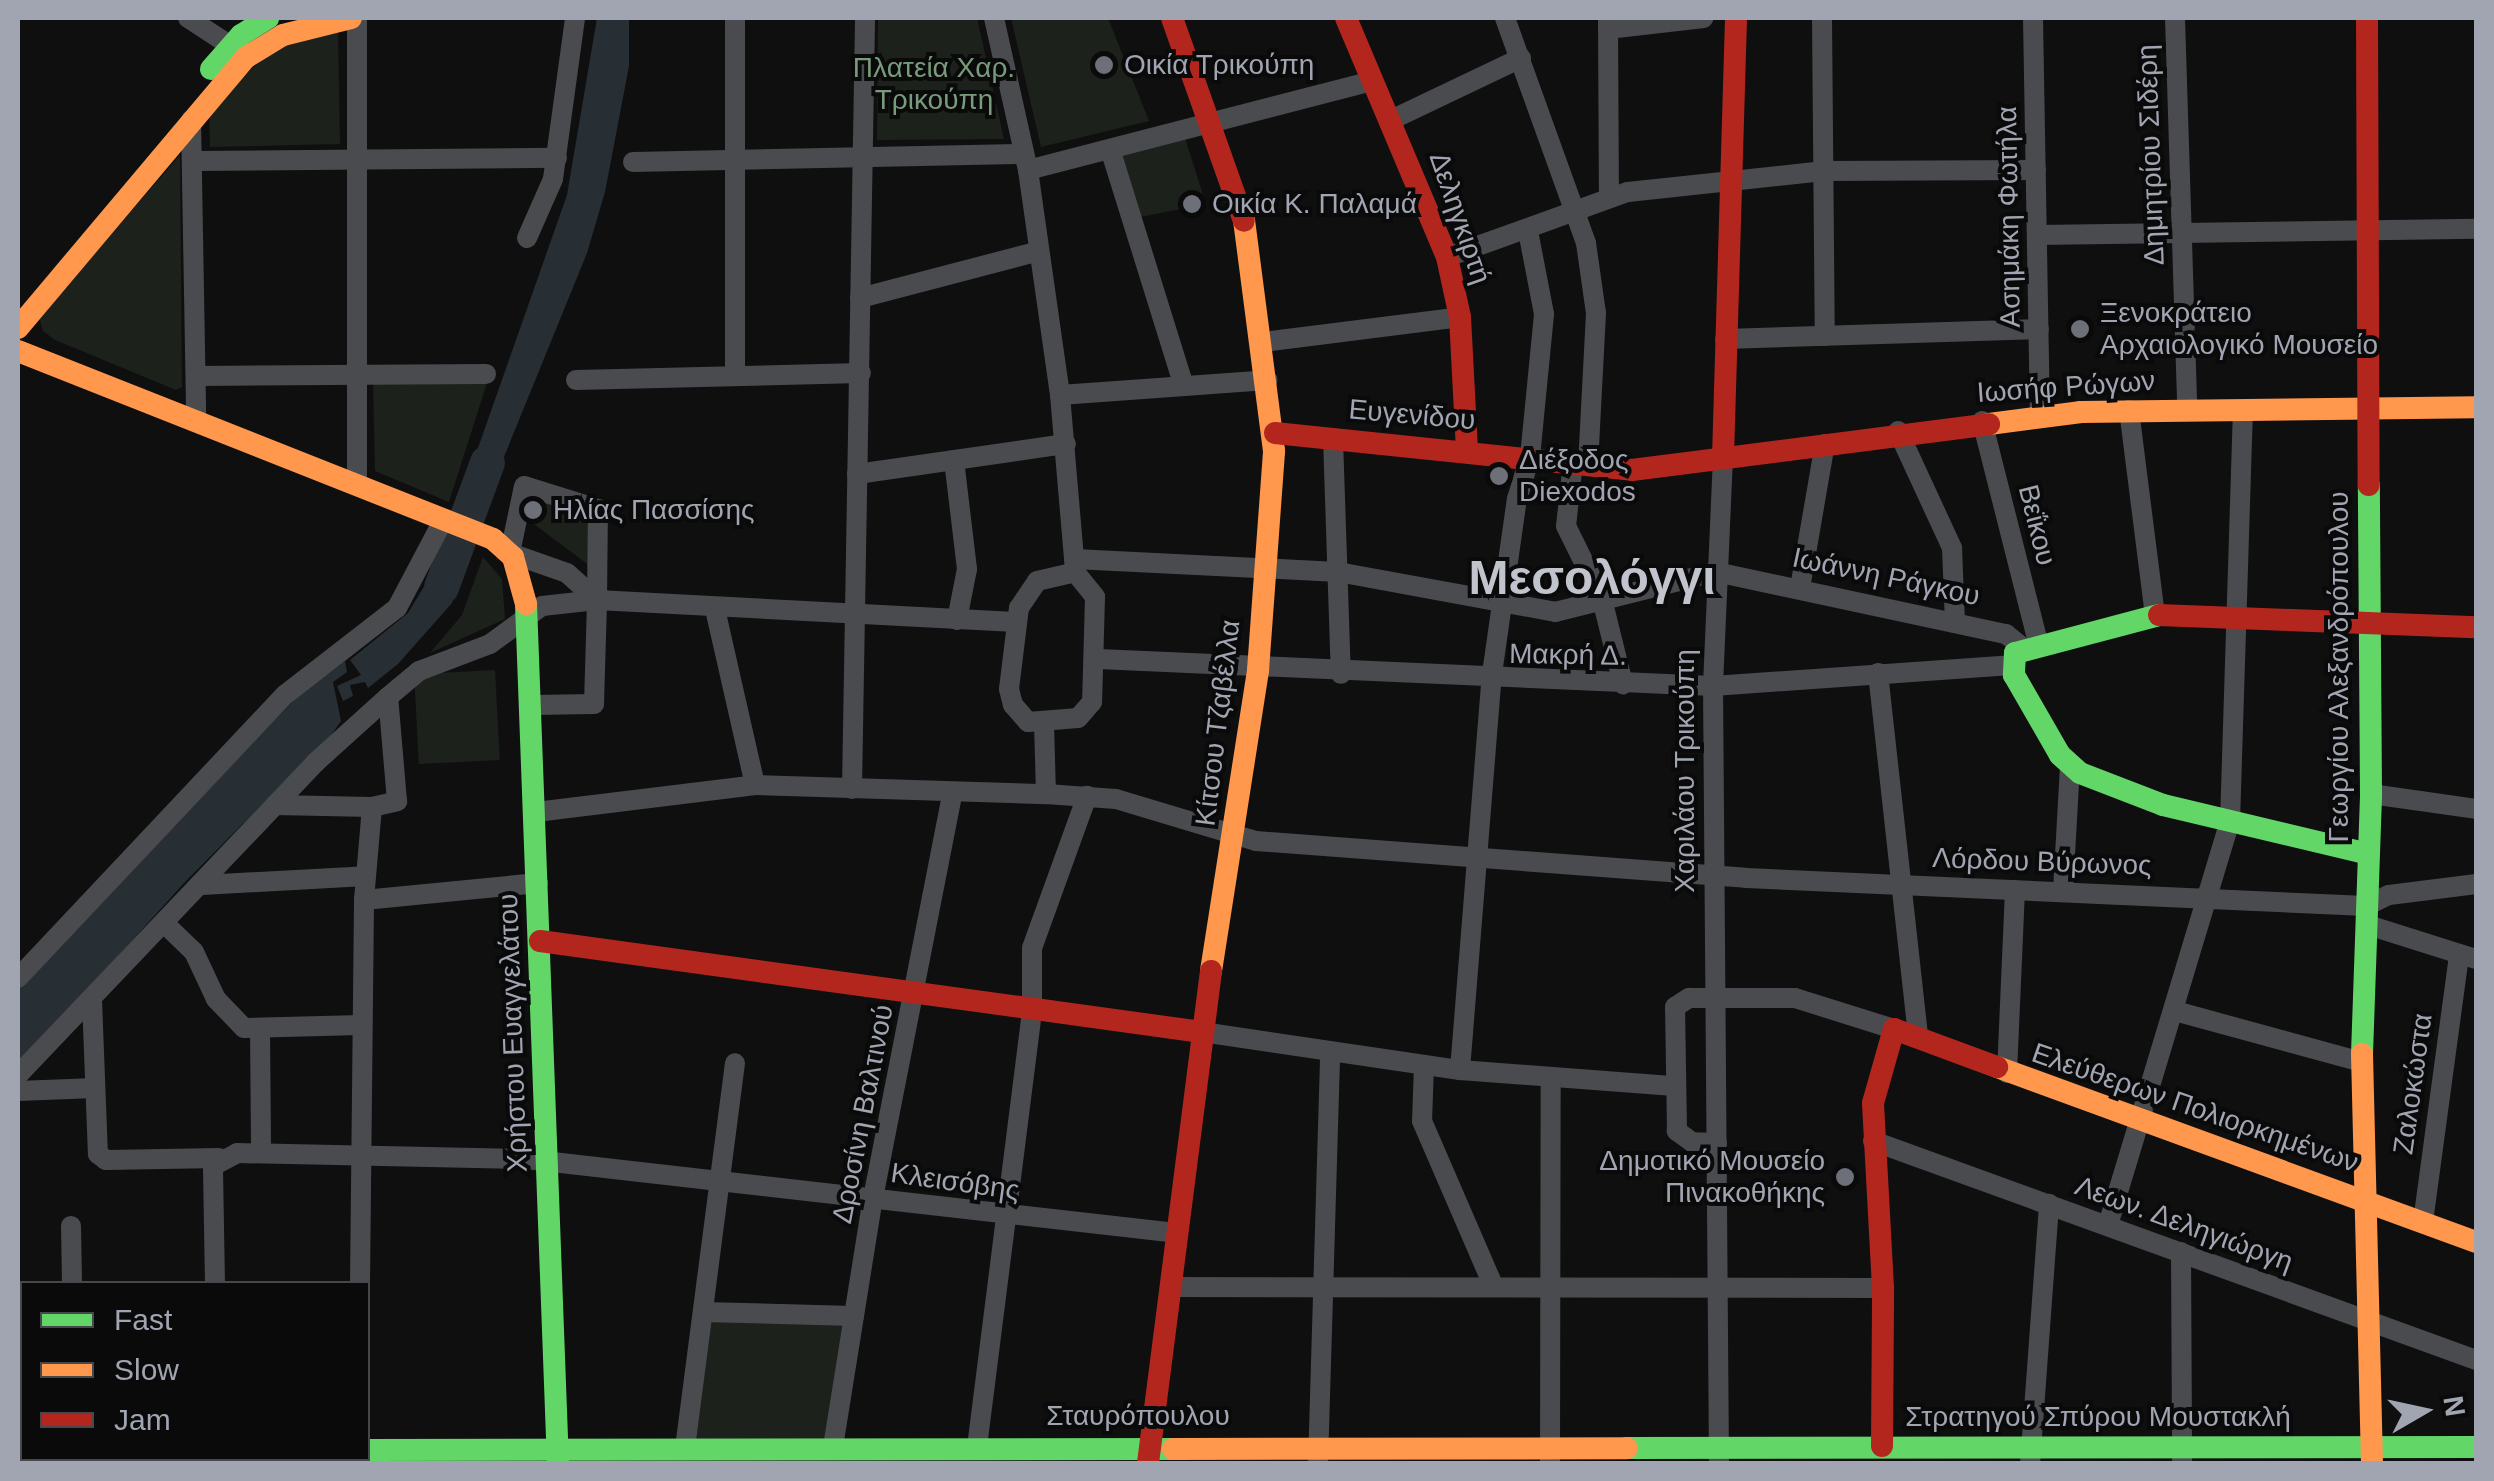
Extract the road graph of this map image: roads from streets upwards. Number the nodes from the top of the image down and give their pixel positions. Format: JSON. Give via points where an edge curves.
{"nodes":[{"id":1,"x":188,"y":18,"type":"edge"},
{"id":2,"x":268,"y":18,"type":"edge"},
{"id":3,"x":354,"y":18,"type":"edge"},
{"id":4,"x":575,"y":18,"type":"edge"},
{"id":5,"x":734,"y":18,"type":"edge"},
{"id":6,"x":865,"y":18,"type":"edge"},
{"id":7,"x":994,"y":18,"type":"edge"},
{"id":8,"x":1172,"y":18,"type":"edge"},
{"id":9,"x":1346,"y":18,"type":"edge"},
{"id":10,"x":1505,"y":18,"type":"edge"},
{"id":11,"x":1702,"y":18,"type":"edge"},
{"id":12,"x":1736,"y":18,"type":"edge"},
{"id":13,"x":1822,"y":18,"type":"edge"},
{"id":14,"x":2033,"y":18,"type":"edge"},
{"id":15,"x":2175,"y":18,"type":"edge"},
{"id":16,"x":2367,"y":18,"type":"edge"},
{"id":17,"x":1608,"y":24,"type":"edge"},
{"id":18,"x":239,"y":51,"type":"junction"},
{"id":19,"x":1522,"y":58,"type":"junction"},
{"id":20,"x":1373,"y":81,"type":"junction"},
{"id":21,"x":191,"y":120,"type":"junction"},
{"id":22,"x":1391,"y":120,"type":"junction"},
{"id":23,"x":1212,"y":126,"type":"junction"},
{"id":24,"x":1111,"y":152,"type":"junction"},
{"id":25,"x":556,"y":158,"type":"junction"},
{"id":26,"x":358,"y":160,"type":"junction"},
{"id":27,"x":735,"y":160,"type":"junction"},
{"id":28,"x":194,"y":161,"type":"junction"},
{"id":29,"x":633,"y":162,"type":"dead end"},
{"id":30,"x":862,"y":162,"type":"junction"},
{"id":31,"x":1026,"y":162,"type":"junction"},
{"id":32,"x":2036,"y":170,"type":"junction"},
{"id":33,"x":1824,"y":172,"type":"junction"},
{"id":34,"x":1731,"y":178,"type":"junction"},
{"id":35,"x":1609,"y":198,"type":"junction"},
{"id":36,"x":1578,"y":210,"type":"junction"},
{"id":37,"x":2368,"y":229,"type":"junction"},
{"id":38,"x":2476,"y":229,"type":"edge"},
{"id":39,"x":2181,"y":230,"type":"junction"},
{"id":40,"x":1528,"y":232,"type":"junction"},
{"id":41,"x":2037,"y":235,"type":"junction"},
{"id":42,"x":528,"y":238,"type":"dead end"},
{"id":43,"x":1039,"y":251,"type":"junction"},
{"id":44,"x":1447,"y":257,"type":"junction"},
{"id":45,"x":860,"y":298,"type":"junction"},
{"id":46,"x":18,"y":302,"type":"edge"},
{"id":47,"x":1460,"y":317,"type":"junction"},
{"id":48,"x":18,"y":328,"type":"edge"},
{"id":49,"x":2039,"y":329,"type":"junction"},
{"id":50,"x":1826,"y":336,"type":"junction"},
{"id":51,"x":1726,"y":339,"type":"junction"},
{"id":52,"x":1262,"y":342,"type":"junction"},
{"id":53,"x":18,"y":351,"type":"edge"},
{"id":54,"x":861,"y":373,"type":"junction"},
{"id":55,"x":358,"y":374,"type":"junction"},
{"id":56,"x":486,"y":374,"type":"dead end"},
{"id":57,"x":736,"y":374,"type":"junction"},
{"id":58,"x":196,"y":376,"type":"junction"},
{"id":59,"x":576,"y":380,"type":"dead end"},
{"id":60,"x":1267,"y":380,"type":"junction"},
{"id":61,"x":1184,"y":386,"type":"junction"},
{"id":62,"x":1060,"y":396,"type":"junction"},
{"id":63,"x":2476,"y":406,"type":"edge"},
{"id":64,"x":2370,"y":408,"type":"junction"},
{"id":65,"x":2129,"y":410,"type":"junction"},
{"id":66,"x":2187,"y":410,"type":"junction"},
{"id":67,"x":2242,"y":410,"type":"junction"},
{"id":68,"x":2040,"y":415,"type":"junction"},
{"id":69,"x":196,"y":418,"type":"junction"},
{"id":70,"x":1982,"y":422,"type":"junction"},
{"id":71,"x":1898,"y":431,"type":"junction"},
{"id":72,"x":1274,"y":433,"type":"junction"},
{"id":73,"x":1333,"y":438,"type":"junction"},
{"id":74,"x":1066,"y":444,"type":"junction"},
{"id":75,"x":1825,"y":444,"type":"junction"},
{"id":76,"x":1467,"y":450,"type":"junction"},
{"id":77,"x":1530,"y":457,"type":"junction"},
{"id":78,"x":1722,"y":458,"type":"junction"},
{"id":79,"x":954,"y":460,"type":"junction"},
{"id":80,"x":1580,"y":464,"type":"junction"},
{"id":81,"x":856,"y":474,"type":"junction"},
{"id":82,"x":357,"y":483,"type":"junction"},
{"id":83,"x":444,"y":519,"type":"junction"},
{"id":84,"x":502,"y":546,"type":"junction"},
{"id":85,"x":1075,"y":566,"type":"junction"},
{"id":86,"x":1267,"y":571,"type":"junction"},
{"id":87,"x":1338,"y":572,"type":"junction"},
{"id":88,"x":1716,"y":572,"type":"junction"},
{"id":89,"x":1800,"y":588,"type":"junction"},
{"id":90,"x":1602,"y":598,"type":"junction"},
{"id":91,"x":597,"y":600,"type":"junction"},
{"id":92,"x":1504,"y":605,"type":"junction"},
{"id":93,"x":715,"y":608,"type":"junction"},
{"id":94,"x":529,"y":614,"type":"junction"},
{"id":95,"x":2236,"y":614,"type":"junction"},
{"id":96,"x":2155,"y":615,"type":"junction"},
{"id":97,"x":856,"y":616,"type":"junction"},
{"id":98,"x":956,"y":620,"type":"junction"},
{"id":99,"x":1016,"y":622,"type":"junction"},
{"id":100,"x":1956,"y":622,"type":"junction"},
{"id":101,"x":2370,"y":624,"type":"junction"},
{"id":102,"x":2476,"y":627,"type":"edge"},
{"id":103,"x":2024,"y":651,"type":"junction"},
{"id":104,"x":1098,"y":659,"type":"junction"},
{"id":105,"x":1258,"y":670,"type":"junction"},
{"id":106,"x":1878,"y":673,"type":"junction"},
{"id":107,"x":1342,"y":674,"type":"junction"},
{"id":108,"x":1490,"y":680,"type":"junction"},
{"id":109,"x":1622,"y":684,"type":"junction"},
{"id":110,"x":1713,"y":686,"type":"junction"},
{"id":111,"x":388,"y":697,"type":"junction"},
{"id":112,"x":533,"y":705,"type":"junction"},
{"id":113,"x":1044,"y":723,"type":"junction"},
{"id":114,"x":2070,"y":766,"type":"junction"},
{"id":115,"x":755,"y":785,"type":"junction"},
{"id":116,"x":852,"y":790,"type":"junction"},
{"id":117,"x":952,"y":794,"type":"junction"},
{"id":118,"x":1046,"y":794,"type":"junction"},
{"id":119,"x":2371,"y":794,"type":"junction"},
{"id":120,"x":1086,"y":796,"type":"junction"},
{"id":121,"x":275,"y":805,"type":"junction"},
{"id":122,"x":372,"y":807,"type":"junction"},
{"id":123,"x":2476,"y":808,"type":"edge"},
{"id":124,"x":536,"y":812,"type":"junction"},
{"id":125,"x":2230,"y":822,"type":"junction"},
{"id":126,"x":1234,"y":837,"type":"junction"},
{"id":127,"x":1480,"y":853,"type":"junction"},
{"id":128,"x":2368,"y":854,"type":"junction"},
{"id":129,"x":366,"y":876,"type":"junction"},
{"id":130,"x":1716,"y":876,"type":"junction"},
{"id":131,"x":538,"y":883,"type":"junction"},
{"id":132,"x":2476,"y":884,"type":"edge"},
{"id":133,"x":202,"y":885,"type":"junction"},
{"id":134,"x":1901,"y":886,"type":"junction"},
{"id":135,"x":2015,"y":890,"type":"junction"},
{"id":136,"x":2064,"y":891,"type":"junction"},
{"id":137,"x":2208,"y":894,"type":"junction"},
{"id":138,"x":364,"y":900,"type":"junction"},
{"id":139,"x":2367,"y":916,"type":"junction"},
{"id":140,"x":165,"y":924,"type":"junction"},
{"id":141,"x":540,"y":941,"type":"junction"},
{"id":142,"x":2468,"y":956,"type":"edge"},
{"id":143,"x":18,"y":978,"type":"edge"},
{"id":144,"x":914,"y":993,"type":"junction"},
{"id":145,"x":1717,"y":996,"type":"junction"},
{"id":146,"x":92,"y":1000,"type":"junction"},
{"id":147,"x":1032,"y":1009,"type":"junction"},
{"id":148,"x":2175,"y":1011,"type":"junction"},
{"id":149,"x":362,"y":1025,"type":"junction"},
{"id":150,"x":260,"y":1030,"type":"junction"},
{"id":151,"x":1894,"y":1030,"type":"junction"},
{"id":152,"x":1202,"y":1032,"type":"junction"},
{"id":153,"x":1918,"y":1037,"type":"junction"},
{"id":154,"x":1330,"y":1053,"type":"junction"},
{"id":155,"x":2362,"y":1062,"type":"junction"},
{"id":156,"x":735,"y":1063,"type":"dead end"},
{"id":157,"x":1424,"y":1065,"type":"junction"},
{"id":158,"x":1460,"y":1070,"type":"junction"},
{"id":159,"x":2007,"y":1073,"type":"junction"},
{"id":160,"x":18,"y":1075,"type":"edge"},
{"id":161,"x":1551,"y":1078,"type":"junction"},
{"id":162,"x":1674,"y":1086,"type":"junction"},
{"id":163,"x":95,"y":1088,"type":"junction"},
{"id":164,"x":18,"y":1091,"type":"edge"},
{"id":165,"x":2145,"y":1119,"type":"junction"},
{"id":166,"x":1873,"y":1141,"type":"junction"},
{"id":167,"x":1717,"y":1143,"type":"junction"},
{"id":168,"x":260,"y":1152,"type":"junction"},
{"id":169,"x":360,"y":1154,"type":"junction"},
{"id":170,"x":219,"y":1158,"type":"junction"},
{"id":171,"x":547,"y":1160,"type":"junction"},
{"id":172,"x":720,"y":1178,"type":"junction"},
{"id":173,"x":873,"y":1198,"type":"junction"},
{"id":174,"x":2367,"y":1200,"type":"junction"},
{"id":175,"x":2049,"y":1204,"type":"junction"},
{"id":176,"x":1006,"y":1218,"type":"junction"},
{"id":177,"x":2423,"y":1222,"type":"junction"},
{"id":178,"x":71,"y":1226,"type":"dead end"},
{"id":179,"x":2108,"y":1226,"type":"junction"},
{"id":180,"x":1176,"y":1233,"type":"junction"},
{"id":181,"x":2476,"y":1242,"type":"edge"},
{"id":182,"x":2180,"y":1252,"type":"junction"},
{"id":183,"x":72,"y":1281,"type":"edge"},
{"id":184,"x":214,"y":1281,"type":"edge"},
{"id":185,"x":360,"y":1281,"type":"edge"},
{"id":186,"x":1322,"y":1284,"type":"junction"},
{"id":187,"x":1717,"y":1284,"type":"junction"},
{"id":188,"x":1494,"y":1285,"type":"junction"},
{"id":189,"x":1548,"y":1285,"type":"junction"},
{"id":190,"x":1170,"y":1286,"type":"junction"},
{"id":191,"x":1883,"y":1288,"type":"junction"},
{"id":192,"x":702,"y":1312,"type":"junction"},
{"id":193,"x":854,"y":1316,"type":"junction"},
{"id":194,"x":2372,"y":1322,"type":"junction"},
{"id":195,"x":2476,"y":1360,"type":"edge"},
{"id":196,"x":833,"y":1446,"type":"junction"},
{"id":197,"x":977,"y":1447,"type":"junction"},
{"id":198,"x":2476,"y":1447,"type":"edge"},
{"id":199,"x":685,"y":1448,"type":"junction"},
{"id":200,"x":370,"y":1450,"type":"edge"},
{"id":201,"x":1550,"y":1454,"type":"edge"},
{"id":202,"x":1719,"y":1454,"type":"edge"},
{"id":203,"x":1122,"y":1455,"type":"edge"},
{"id":204,"x":1149,"y":1455,"type":"edge"},
{"id":205,"x":1318,"y":1455,"type":"edge"},
{"id":206,"x":1882,"y":1455,"type":"edge"},
{"id":207,"x":2182,"y":1455,"type":"edge"},
{"id":208,"x":2296,"y":1455,"type":"edge"},
{"id":209,"x":2438,"y":1455,"type":"edge"},
{"id":210,"x":558,"y":1456,"type":"edge"},
{"id":211,"x":2031,"y":1456,"type":"edge"},
{"id":212,"x":2372,"y":1456,"type":"edge"}],
"edges":[{"from":1,"to":18,"type":"street"},
{"from":2,"to":18,"type":"street"},
{"from":3,"to":18,"type":"street","via":[[300,28]]},
{"from":3,"to":26,"type":"street"},
{"from":4,"to":25,"type":"street"},
{"from":5,"to":27,"type":"street"},
{"from":6,"to":30,"type":"street"},
{"from":7,"to":31,"type":"street"},
{"from":8,"to":23,"type":"street","name":"Κίτσου Τζαβέλλα"},
{"from":9,"to":20,"type":"street","name":"Δεληγκιρτή"},
{"from":10,"to":19,"type":"street"},
{"from":11,"to":17,"type":"street"},
{"from":12,"to":34,"type":"street","name":"Χαριλάου Τρικούπη"},
{"from":13,"to":33,"type":"street"},
{"from":14,"to":32,"type":"street","name":"Ασημάκη Φωτήλα"},
{"from":15,"to":39,"type":"street","name":"Δημητρίου Σιδέρη"},
{"from":16,"to":37,"type":"street","name":"Γεωργίου Αλεξανδρόπουλου"},
{"from":17,"to":35,"type":"street"},
{"from":18,"to":21,"type":"street"},
{"from":18,"to":46,"type":"street"},
{"from":19,"to":22,"type":"street"},
{"from":19,"to":36,"type":"street"},
{"from":20,"to":22,"type":"street","name":"Δεληγκιρτή"},
{"from":20,"to":23,"type":"street"},
{"from":21,"to":28,"type":"street"},
{"from":21,"to":48,"type":"street"},
{"from":22,"to":44,"type":"street","name":"Δεληγκιρτή"},
{"from":23,"to":24,"type":"street"},
{"from":23,"to":52,"type":"street","name":"Κίτσου Τζαβέλλα","via":[[1245,225]]},
{"from":24,"to":31,"type":"street"},
{"from":24,"to":61,"type":"street"},
{"from":25,"to":26,"type":"street"},
{"from":25,"to":42,"type":"street"},
{"from":26,"to":28,"type":"street"},
{"from":26,"to":55,"type":"street"},
{"from":27,"to":29,"type":"street"},
{"from":27,"to":30,"type":"street"},
{"from":27,"to":57,"type":"street"},
{"from":28,"to":58,"type":"street"},
{"from":30,"to":31,"type":"street"},
{"from":30,"to":45,"type":"street"},
{"from":31,"to":43,"type":"street"},
{"from":32,"to":33,"type":"street"},
{"from":32,"to":41,"type":"street","name":"Ασημάκη Φωτήλα"},
{"from":33,"to":34,"type":"street"},
{"from":33,"to":50,"type":"street"},
{"from":34,"to":35,"type":"street"},
{"from":34,"to":51,"type":"street","name":"Χαριλάου Τρικούπη"},
{"from":35,"to":36,"type":"street"},
{"from":36,"to":40,"type":"street"},
{"from":36,"to":80,"type":"street","via":[[1596,313]]},
{"from":37,"to":38,"type":"street"},
{"from":37,"to":39,"type":"street"},
{"from":37,"to":64,"type":"street","name":"Γεωργίου Αλεξανδρόπουλου"},
{"from":39,"to":41,"type":"street"},
{"from":39,"to":66,"type":"street","name":"Δημητρίου Σιδέρη"},
{"from":40,"to":44,"type":"street"},
{"from":40,"to":77,"type":"street","via":[[1544,314]]},
{"from":41,"to":49,"type":"street","name":"Ασημάκη Φωτήλα"},
{"from":43,"to":45,"type":"street"},
{"from":43,"to":62,"type":"street"},
{"from":44,"to":47,"type":"street","name":"Δεληγκιρτή"},
{"from":45,"to":54,"type":"street"},
{"from":47,"to":52,"type":"street"},
{"from":47,"to":76,"type":"street","name":"Δεληγκιρτή"},
{"from":49,"to":50,"type":"street"},
{"from":49,"to":68,"type":"street","name":"Ασημάκη Φωτήλα"},
{"from":50,"to":51,"type":"street"},
{"from":51,"to":78,"type":"street","name":"Χαριλάου Τρικούπη"},
{"from":52,"to":60,"type":"street","name":"Κίτσου Τζαβέλλα"},
{"from":53,"to":69,"type":"street"},
{"from":54,"to":57,"type":"street"},
{"from":54,"to":81,"type":"street"},
{"from":55,"to":56,"type":"street"},
{"from":55,"to":58,"type":"street"},
{"from":55,"to":82,"type":"street"},
{"from":57,"to":59,"type":"street"},
{"from":58,"to":69,"type":"street"},
{"from":60,"to":61,"type":"street"},
{"from":60,"to":72,"type":"street","name":"Κίτσου Τζαβέλλα"},
{"from":61,"to":62,"type":"street"},
{"from":62,"to":74,"type":"street"},
{"from":63,"to":64,"type":"street","name":"Ιωσήφ Ρώγων"},
{"from":64,"to":67,"type":"street","name":"Ιωσήφ Ρώγων"},
{"from":64,"to":101,"type":"street","name":"Γεωργίου Αλεξανδρόπουλου"},
{"from":65,"to":66,"type":"street","name":"Ιωσήφ Ρώγων"},
{"from":65,"to":68,"type":"street","name":"Ιωσήφ Ρώγων"},
{"from":65,"to":96,"type":"street"},
{"from":66,"to":67,"type":"street","name":"Ιωσήφ Ρώγων"},
{"from":67,"to":95,"type":"street"},
{"from":68,"to":70,"type":"street","name":"Ιωσήφ Ρώγων"},
{"from":69,"to":82,"type":"street"},
{"from":70,"to":71,"type":"street","name":"Ιωσήφ Ρώγων"},
{"from":70,"to":103,"type":"street","name":"Βεΐκου"},
{"from":71,"to":75,"type":"street","name":"Ιωσήφ Ρώγων"},
{"from":71,"to":100,"type":"street","via":[[1952,548]]},
{"from":72,"to":73,"type":"street","name":"Ευγενίδου"},
{"from":72,"to":86,"type":"street","name":"Κίτσου Τζαβέλλα"},
{"from":73,"to":76,"type":"street","name":"Ευγενίδου"},
{"from":73,"to":87,"type":"street"},
{"from":74,"to":79,"type":"street"},
{"from":74,"to":85,"type":"street"},
{"from":75,"to":78,"type":"street","name":"Ιωσήφ Ρώγων"},
{"from":75,"to":89,"type":"street"},
{"from":76,"to":77,"type":"street","name":"Ευγενίδου"},
{"from":77,"to":80,"type":"street","name":"Ευγενίδου"},
{"from":77,"to":92,"type":"street","via":[[1517,499]]},
{"from":78,"to":80,"type":"street","name":"Ευγενίδου","via":[[1647,469]]},
{"from":78,"to":88,"type":"street","name":"Χαριλάου Τρικούπη"},
{"from":79,"to":81,"type":"street"},
{"from":79,"to":98,"type":"street","via":[[967,569]]},
{"from":80,"to":90,"type":"street","via":[[1566,526]]},
{"from":81,"to":97,"type":"street"},
{"from":82,"to":83,"type":"street"},
{"from":83,"to":84,"type":"street"},
{"from":83,"to":143,"type":"street","via":[[397,608],[286,694]]},
{"from":84,"to":91,"type":"street","via":[[568,574]]},
{"from":84,"to":91,"type":"street","via":[[524,486],[598,509]]},
{"from":84,"to":94,"type":"street","name":"Χρήστου Ευαγγελάτου"},
{"from":85,"to":86,"type":"street"},
{"from":85,"to":99,"type":"street","via":[[1033,584]]},
{"from":85,"to":104,"type":"street","via":[[1096,596]]},
{"from":86,"to":87,"type":"street"},
{"from":86,"to":105,"type":"street","name":"Κίτσου Τζαβέλλα"},
{"from":87,"to":92,"type":"street"},
{"from":87,"to":107,"type":"street"},
{"from":88,"to":89,"type":"street","name":"Ιωάννη Ράγκου"},
{"from":88,"to":90,"type":"street"},
{"from":88,"to":110,"type":"street","name":"Χαριλάου Τρικούπη"},
{"from":89,"to":100,"type":"street","name":"Ιωάννη Ράγκου"},
{"from":90,"to":92,"type":"street","via":[[1555,612]]},
{"from":90,"to":109,"type":"street"},
{"from":91,"to":93,"type":"street"},
{"from":91,"to":94,"type":"street","via":[[555,602]]},
{"from":91,"to":112,"type":"street","via":[[594,704]]},
{"from":92,"to":108,"type":"street"},
{"from":93,"to":97,"type":"street"},
{"from":93,"to":115,"type":"street"},
{"from":94,"to":111,"type":"street","via":[[490,644],[419,671]]},
{"from":94,"to":112,"type":"street","name":"Χρήστου Ευαγγελάτου"},
{"from":95,"to":96,"type":"street"},
{"from":95,"to":101,"type":"street"},
{"from":95,"to":125,"type":"street"},
{"from":96,"to":103,"type":"street"},
{"from":97,"to":98,"type":"street"},
{"from":97,"to":116,"type":"street"},
{"from":98,"to":99,"type":"street"},
{"from":99,"to":113,"type":"street","via":[[1008,669],[1012,702],[1024,719]]},
{"from":100,"to":103,"type":"street","name":"Ιωάννη Ράγκου","via":[[2006,634]]},
{"from":101,"to":102,"type":"street"},
{"from":101,"to":119,"type":"street","name":"Γεωργίου Αλεξανδρόπουλου"},
{"from":103,"to":106,"type":"street","name":"Μακρή Δ."},
{"from":103,"to":114,"type":"street","via":[[2037,720]]},
{"from":104,"to":105,"type":"street","name":"Μακρή Δ."},
{"from":104,"to":113,"type":"street","via":[[1086,712]]},
{"from":105,"to":107,"type":"street","name":"Μακρή Δ."},
{"from":105,"to":126,"type":"street","name":"Κίτσου Τζαβέλλα"},
{"from":106,"to":110,"type":"street","name":"Μακρή Δ."},
{"from":106,"to":134,"type":"street"},
{"from":107,"to":108,"type":"street","name":"Μακρή Δ."},
{"from":108,"to":109,"type":"street","name":"Μακρή Δ."},
{"from":108,"to":127,"type":"street"},
{"from":109,"to":110,"type":"street","name":"Μακρή Δ."},
{"from":110,"to":130,"type":"street","name":"Χαριλάου Τρικούπη"},
{"from":111,"to":121,"type":"street"},
{"from":111,"to":122,"type":"street","via":[[397,802]]},
{"from":112,"to":124,"type":"street","name":"Χρήστου Ευαγγελάτου"},
{"from":113,"to":118,"type":"street"},
{"from":114,"to":125,"type":"street","via":[[2163,805]]},
{"from":114,"to":136,"type":"street"},
{"from":115,"to":116,"type":"street","name":"Λόρδου Βύρωνος"},
{"from":115,"to":124,"type":"street","name":"Λόρδου Βύρωνος"},
{"from":116,"to":117,"type":"street","name":"Λόρδου Βύρωνος"},
{"from":117,"to":118,"type":"street","name":"Λόρδου Βύρωνος"},
{"from":117,"to":144,"type":"street","name":"Δροσίνη Βαλτινού"},
{"from":118,"to":120,"type":"street","name":"Λόρδου Βύρωνος"},
{"from":119,"to":123,"type":"street"},
{"from":119,"to":128,"type":"street","name":"Γεωργίου Αλεξανδρόπουλου"},
{"from":120,"to":126,"type":"street","name":"Λόρδου Βύρωνος"},
{"from":120,"to":147,"type":"street","via":[[1032,948]]},
{"from":121,"to":122,"type":"street"},
{"from":121,"to":133,"type":"street"},
{"from":122,"to":129,"type":"street"},
{"from":124,"to":131,"type":"street","name":"Χρήστου Ευαγγελάτου"},
{"from":125,"to":128,"type":"street"},
{"from":125,"to":137,"type":"street"},
{"from":126,"to":127,"type":"street","name":"Λόρδου Βύρωνος"},
{"from":126,"to":152,"type":"street","name":"Κίτσου Τζαβέλλα"},
{"from":127,"to":130,"type":"street","name":"Λόρδου Βύρωνος"},
{"from":127,"to":158,"type":"street"},
{"from":128,"to":139,"type":"street","name":"Γεωργίου Αλεξανδρόπουλου"},
{"from":129,"to":133,"type":"street"},
{"from":129,"to":138,"type":"street"},
{"from":130,"to":134,"type":"street","name":"Λόρδου Βύρωνος"},
{"from":130,"to":145,"type":"street","name":"Χαριλάου Τρικούπη"},
{"from":131,"to":138,"type":"street"},
{"from":131,"to":141,"type":"street","name":"Χρήστου Ευαγγελάτου"},
{"from":132,"to":139,"type":"street","via":[[2389,894]]},
{"from":133,"to":140,"type":"street"},
{"from":134,"to":135,"type":"street","name":"Λόρδου Βύρωνος"},
{"from":134,"to":153,"type":"street"},
{"from":135,"to":136,"type":"street","name":"Λόρδου Βύρωνος"},
{"from":135,"to":159,"type":"street"},
{"from":136,"to":137,"type":"street","name":"Λόρδου Βύρωνος"},
{"from":137,"to":139,"type":"street","name":"Λόρδου Βύρωνος"},
{"from":137,"to":148,"type":"street"},
{"from":138,"to":149,"type":"street"},
{"from":139,"to":142,"type":"street"},
{"from":139,"to":155,"type":"street","name":"Γεωργίου Αλεξανδρόπουλου"},
{"from":140,"to":146,"type":"street"},
{"from":140,"to":150,"type":"street","via":[[194,952],[230,1019]]},
{"from":141,"to":144,"type":"street"},
{"from":141,"to":171,"type":"street","name":"Χρήστου Ευαγγελάτου"},
{"from":142,"to":177,"type":"street","name":"Ζαλοκώστα"},
{"from":144,"to":147,"type":"street"},
{"from":144,"to":173,"type":"street","name":"Δροσίνη Βαλτινού"},
{"from":145,"to":151,"type":"street","via":[[1795,998]]},
{"from":145,"to":162,"type":"street","via":[[1690,998],[1676,1007]]},
{"from":145,"to":167,"type":"street","name":"Χαριλάου Τρικούπη"},
{"from":146,"to":160,"type":"street"},
{"from":146,"to":163,"type":"street"},
{"from":147,"to":152,"type":"street"},
{"from":147,"to":176,"type":"street"},
{"from":148,"to":155,"type":"street"},
{"from":148,"to":165,"type":"street"},
{"from":149,"to":150,"type":"street"},
{"from":149,"to":169,"type":"street"},
{"from":150,"to":168,"type":"street"},
{"from":151,"to":153,"type":"street","name":"Ελεύθερων Πολιορκημένων"},
{"from":151,"to":166,"type":"street","via":[[1874,1103]]},
{"from":152,"to":154,"type":"street"},
{"from":152,"to":180,"type":"street","name":"Κίτσου Τζαβέλλα"},
{"from":153,"to":159,"type":"street","name":"Ελεύθερων Πολιορκημένων"},
{"from":154,"to":157,"type":"street"},
{"from":154,"to":186,"type":"street"},
{"from":155,"to":174,"type":"street","name":"Γεωργίου Αλεξανδρόπουλου"},
{"from":156,"to":172,"type":"street"},
{"from":157,"to":158,"type":"street"},
{"from":157,"to":188,"type":"street","via":[[1422,1121]]},
{"from":158,"to":161,"type":"street"},
{"from":159,"to":165,"type":"street","name":"Ελεύθερων Πολιορκημένων"},
{"from":161,"to":162,"type":"street"},
{"from":161,"to":189,"type":"street"},
{"from":162,"to":167,"type":"street","via":[[1678,1131],[1692,1142]]},
{"from":163,"to":164,"type":"street"},
{"from":163,"to":170,"type":"street","name":"Κλεισόβης","via":[[98,1154],[106,1160]]},
{"from":165,"to":174,"type":"street","name":"Ελεύθερων Πολιορκημένων"},
{"from":165,"to":179,"type":"street"},
{"from":166,"to":175,"type":"street","name":"Λεων. Δεληγιώργη"},
{"from":166,"to":191,"type":"street"},
{"from":167,"to":187,"type":"street","name":"Χαριλάου Τρικούπη"},
{"from":168,"to":169,"type":"street","name":"Κλεισόβης"},
{"from":168,"to":170,"type":"street","name":"Κλεισόβης"},
{"from":169,"to":171,"type":"street","name":"Κλεισόβης"},
{"from":169,"to":185,"type":"street"},
{"from":170,"to":184,"type":"street","via":[[212,1177]]},
{"from":171,"to":172,"type":"street","name":"Κλεισόβης"},
{"from":171,"to":210,"type":"street","name":"Χρήστου Ευαγγελάτου"},
{"from":172,"to":173,"type":"street","name":"Κλεισόβης"},
{"from":172,"to":192,"type":"street"},
{"from":173,"to":176,"type":"street","name":"Κλεισόβης"},
{"from":173,"to":193,"type":"street","name":"Δροσίνη Βαλτινού"},
{"from":174,"to":177,"type":"street","name":"Ελεύθερων Πολιορκημένων"},
{"from":174,"to":194,"type":"street","name":"Γεωργίου Αλεξανδρόπουλου"},
{"from":175,"to":179,"type":"street","name":"Λεων. Δεληγιώργη"},
{"from":175,"to":211,"type":"street"},
{"from":176,"to":180,"type":"street","name":"Κλεισόβης"},
{"from":176,"to":197,"type":"street"},
{"from":177,"to":181,"type":"street","name":"Ελεύθερων Πολιορκημένων"},
{"from":178,"to":183,"type":"street"},
{"from":179,"to":182,"type":"street","name":"Λεων. Δεληγιώργη"},
{"from":180,"to":190,"type":"street","name":"Κίτσου Τζαβέλλα"},
{"from":182,"to":194,"type":"street","name":"Λεων. Δεληγιώργη"},
{"from":182,"to":207,"type":"street"},
{"from":186,"to":188,"type":"street"},
{"from":186,"to":190,"type":"street"},
{"from":186,"to":205,"type":"street"},
{"from":187,"to":189,"type":"street"},
{"from":187,"to":191,"type":"street"},
{"from":187,"to":202,"type":"street","name":"Χαριλάου Τρικούπη"},
{"from":188,"to":189,"type":"street"},
{"from":189,"to":201,"type":"street"},
{"from":190,"to":204,"type":"street","name":"Κίτσου Τζαβέλλα"},
{"from":191,"to":206,"type":"street"},
{"from":192,"to":193,"type":"street"},
{"from":192,"to":199,"type":"street"},
{"from":193,"to":196,"type":"street","name":"Δροσίνη Βαλτινού"},
{"from":194,"to":195,"type":"street","name":"Λεων. Δεληγιώργη"},
{"from":194,"to":212,"type":"street","name":"Γεωργίου Αλεξανδρόπουλου"},
{"from":196,"to":197,"type":"street","name":"Σταυρόπουλου"},
{"from":196,"to":199,"type":"street","name":"Σταυρόπουλου"},
{"from":197,"to":203,"type":"street","name":"Σταυρόπουλου"},
{"from":198,"to":209,"type":"street","name":"Στρατηγού Σπύρου Μουστακλή"},
{"from":199,"to":210,"type":"street","name":"Σταυρόπουλου"},
{"from":200,"to":210,"type":"street","name":"Σταυρόπουλου"},
{"from":201,"to":202,"type":"street","name":"Σταυρόπουλου"},
{"from":201,"to":205,"type":"street","name":"Σταυρόπουλου"},
{"from":202,"to":206,"type":"street","name":"Στρατηγού Σπύρου Μουστακλή"},
{"from":203,"to":204,"type":"street","name":"Σταυρόπουλου"},
{"from":204,"to":205,"type":"street","name":"Σταυρόπουλου"},
{"from":206,"to":211,"type":"street","name":"Στρατηγού Σπύρου Μουστακλή"},
{"from":207,"to":208,"type":"street","name":"Στρατηγού Σπύρου Μουστακλή"},
{"from":207,"to":211,"type":"street","name":"Στρατηγού Σπύρου Μουστακλή"},
{"from":208,"to":212,"type":"street","name":"Στρατηγού Σπύρου Μουστακλή"},
{"from":209,"to":212,"type":"street","name":"Στρατηγού Σπύρου Μουστακλή"}]}
